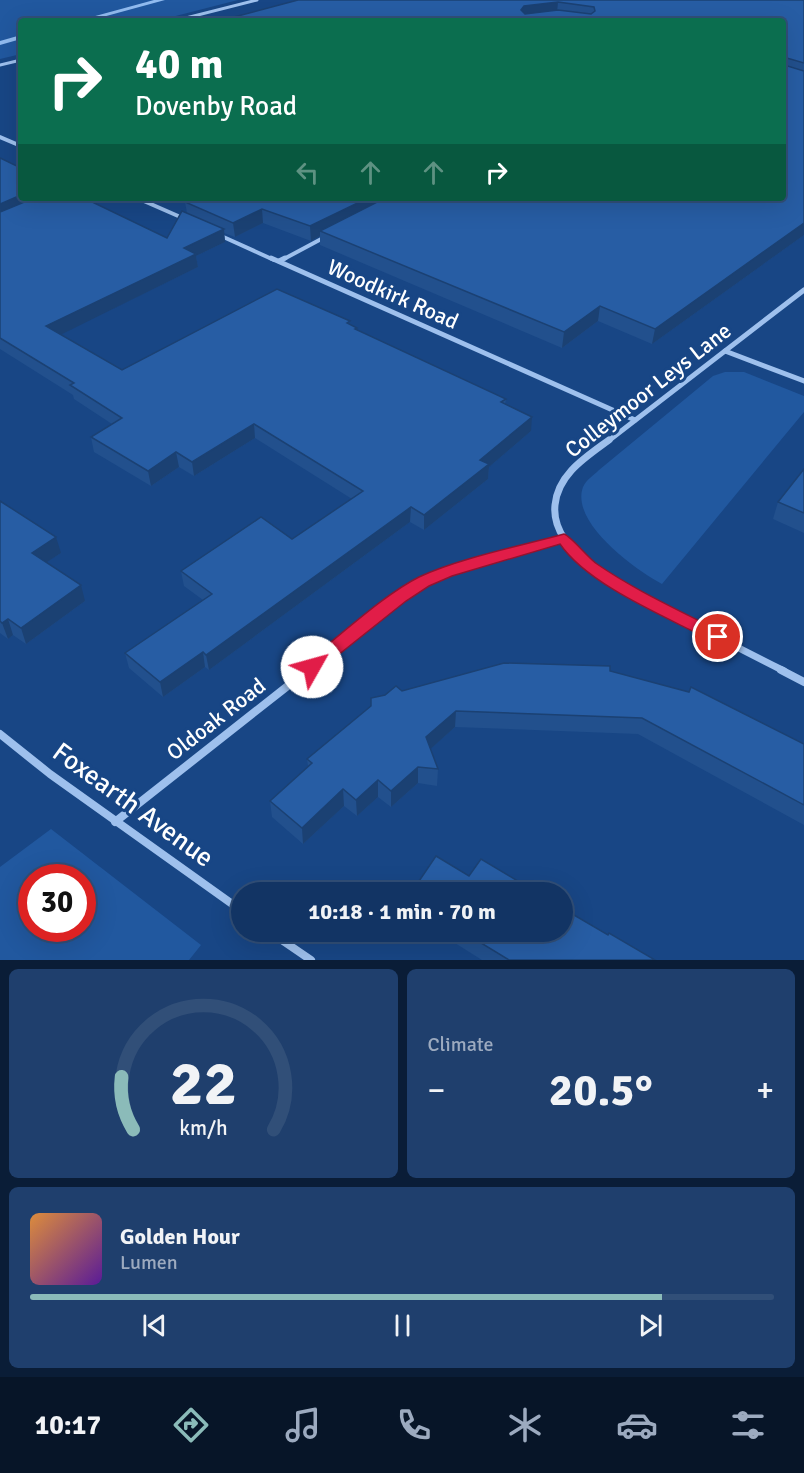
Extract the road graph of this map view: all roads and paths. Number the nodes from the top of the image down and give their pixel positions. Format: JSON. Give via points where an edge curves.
{"nodes":[{"id":1,"x":257,"y":0,"type":"edge"},
{"id":2,"x":186,"y":18,"type":"edge"},
{"id":3,"x":18,"y":61,"type":"edge"},
{"id":4,"x":0,"y":65,"type":"edge"},
{"id":5,"x":0,"y":137,"type":"edge"},
{"id":6,"x":18,"y":145,"type":"edge"},
{"id":7,"x":144,"y":201,"type":"edge"},
{"id":8,"x":192,"y":222,"type":"edge"},
{"id":9,"x":213,"y":232,"type":"edge"},
{"id":10,"x":331,"y":235,"type":"edge"},
{"id":11,"x":279,"y":261,"type":"junction"},
{"id":12,"x":804,"y":290,"type":"edge"},
{"id":13,"x":725,"y":351,"type":"junction"},
{"id":14,"x":804,"y":381,"type":"edge"},
{"id":15,"x":635,"y":420,"type":"junction"},
{"id":16,"x":564,"y":538,"type":"junction"},
{"id":17,"x":804,"y":682,"type":"edge"},
{"id":18,"x":0,"y":734,"type":"edge"},
{"id":19,"x":115,"y":822,"type":"junction"},
{"id":20,"x":231,"y":903,"type":"edge"},
{"id":21,"x":285,"y":942,"type":"edge"},
{"id":22,"x":311,"y":960,"type":"edge"}],
"edges":[{"from":1,"to":2,"type":"street"},
{"from":3,"to":4,"type":"street"},
{"from":5,"to":6,"type":"street"},
{"from":7,"to":8,"type":"street"},
{"from":9,"to":11,"type":"street","name":"Woodkirk Road"},
{"from":10,"to":11,"type":"street"},
{"from":11,"to":15,"type":"street","name":"Woodkirk Road"},
{"from":12,"to":13,"type":"street","name":"Colleymoor Leys Lane"},
{"from":13,"to":14,"type":"street"},
{"from":13,"to":15,"type":"street","name":"Colleymoor Leys Lane"},
{"from":15,"to":16,"type":"street","name":"Colleymoor Leys Lane","via":[[562,480],[554,503]]},
{"from":16,"to":17,"type":"street","via":[[590,567],[619,585]]},
{"from":16,"to":19,"type":"street","name":"Oldoak Road","via":[[447,572],[400,597]]},
{"from":18,"to":19,"type":"street","name":"Foxearth Avenue"},
{"from":19,"to":20,"type":"street","name":"Foxearth Avenue"},
{"from":21,"to":22,"type":"street"}]}
